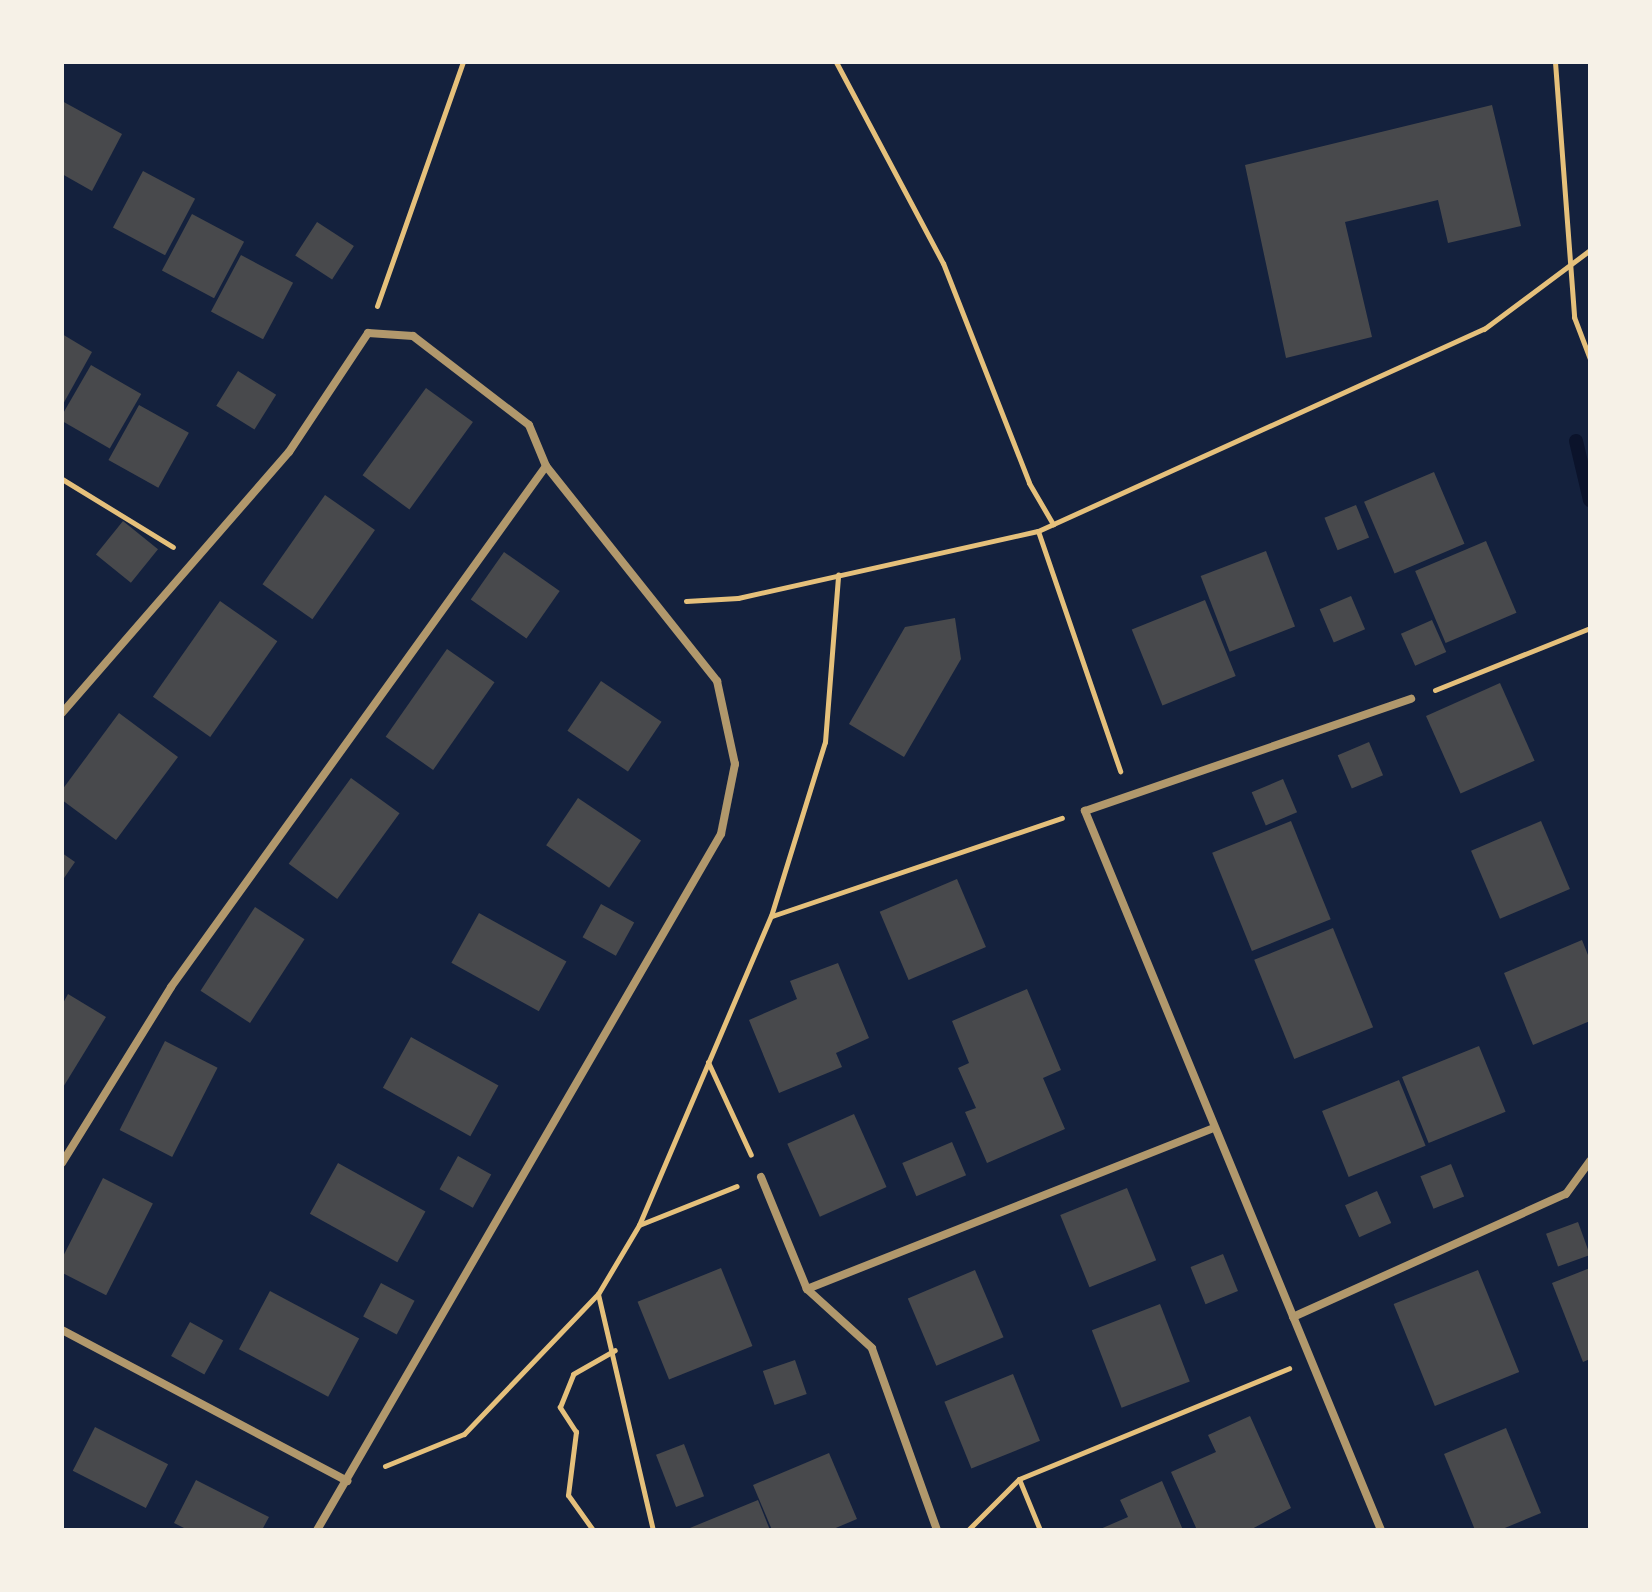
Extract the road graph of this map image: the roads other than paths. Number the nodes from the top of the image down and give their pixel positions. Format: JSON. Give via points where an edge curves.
{"nodes":[{"id":1,"x":546,"y":466,"type":"junction"},
{"id":2,"x":1411,"y":699,"type":"road end"},
{"id":3,"x":62,"y":713,"type":"edge"},
{"id":4,"x":1211,"y":1129,"type":"junction"},
{"id":5,"x":1590,"y":1161,"type":"edge"},
{"id":6,"x":62,"y":1163,"type":"edge"},
{"id":7,"x":761,"y":1177,"type":"road end"},
{"id":8,"x":807,"y":1289,"type":"junction"},
{"id":9,"x":1293,"y":1317,"type":"junction"},
{"id":10,"x":62,"y":1330,"type":"edge"},
{"id":11,"x":347,"y":1481,"type":"junction"},
{"id":12,"x":317,"y":1530,"type":"edge"},
{"id":13,"x":937,"y":1530,"type":"edge"},
{"id":14,"x":1381,"y":1530,"type":"edge"}],
"edges":[{"from":1,"to":3,"type":"street","via":[[529,425],[413,336],[368,333],[289,452]]},
{"from":1,"to":6,"type":"street","via":[[171,987]]},
{"from":1,"to":11,"type":"street","via":[[661,603],[717,681],[735,764],[721,834]]},
{"from":2,"to":4,"type":"street","via":[[1085,811]]},
{"from":4,"to":8,"type":"street"},
{"from":4,"to":9,"type":"street"},
{"from":5,"to":9,"type":"street","via":[[1566,1194]]},
{"from":7,"to":8,"type":"street"},
{"from":8,"to":13,"type":"street","via":[[872,1348]]},
{"from":9,"to":14,"type":"street"},
{"from":10,"to":11,"type":"street"},
{"from":11,"to":12,"type":"street"}]}
